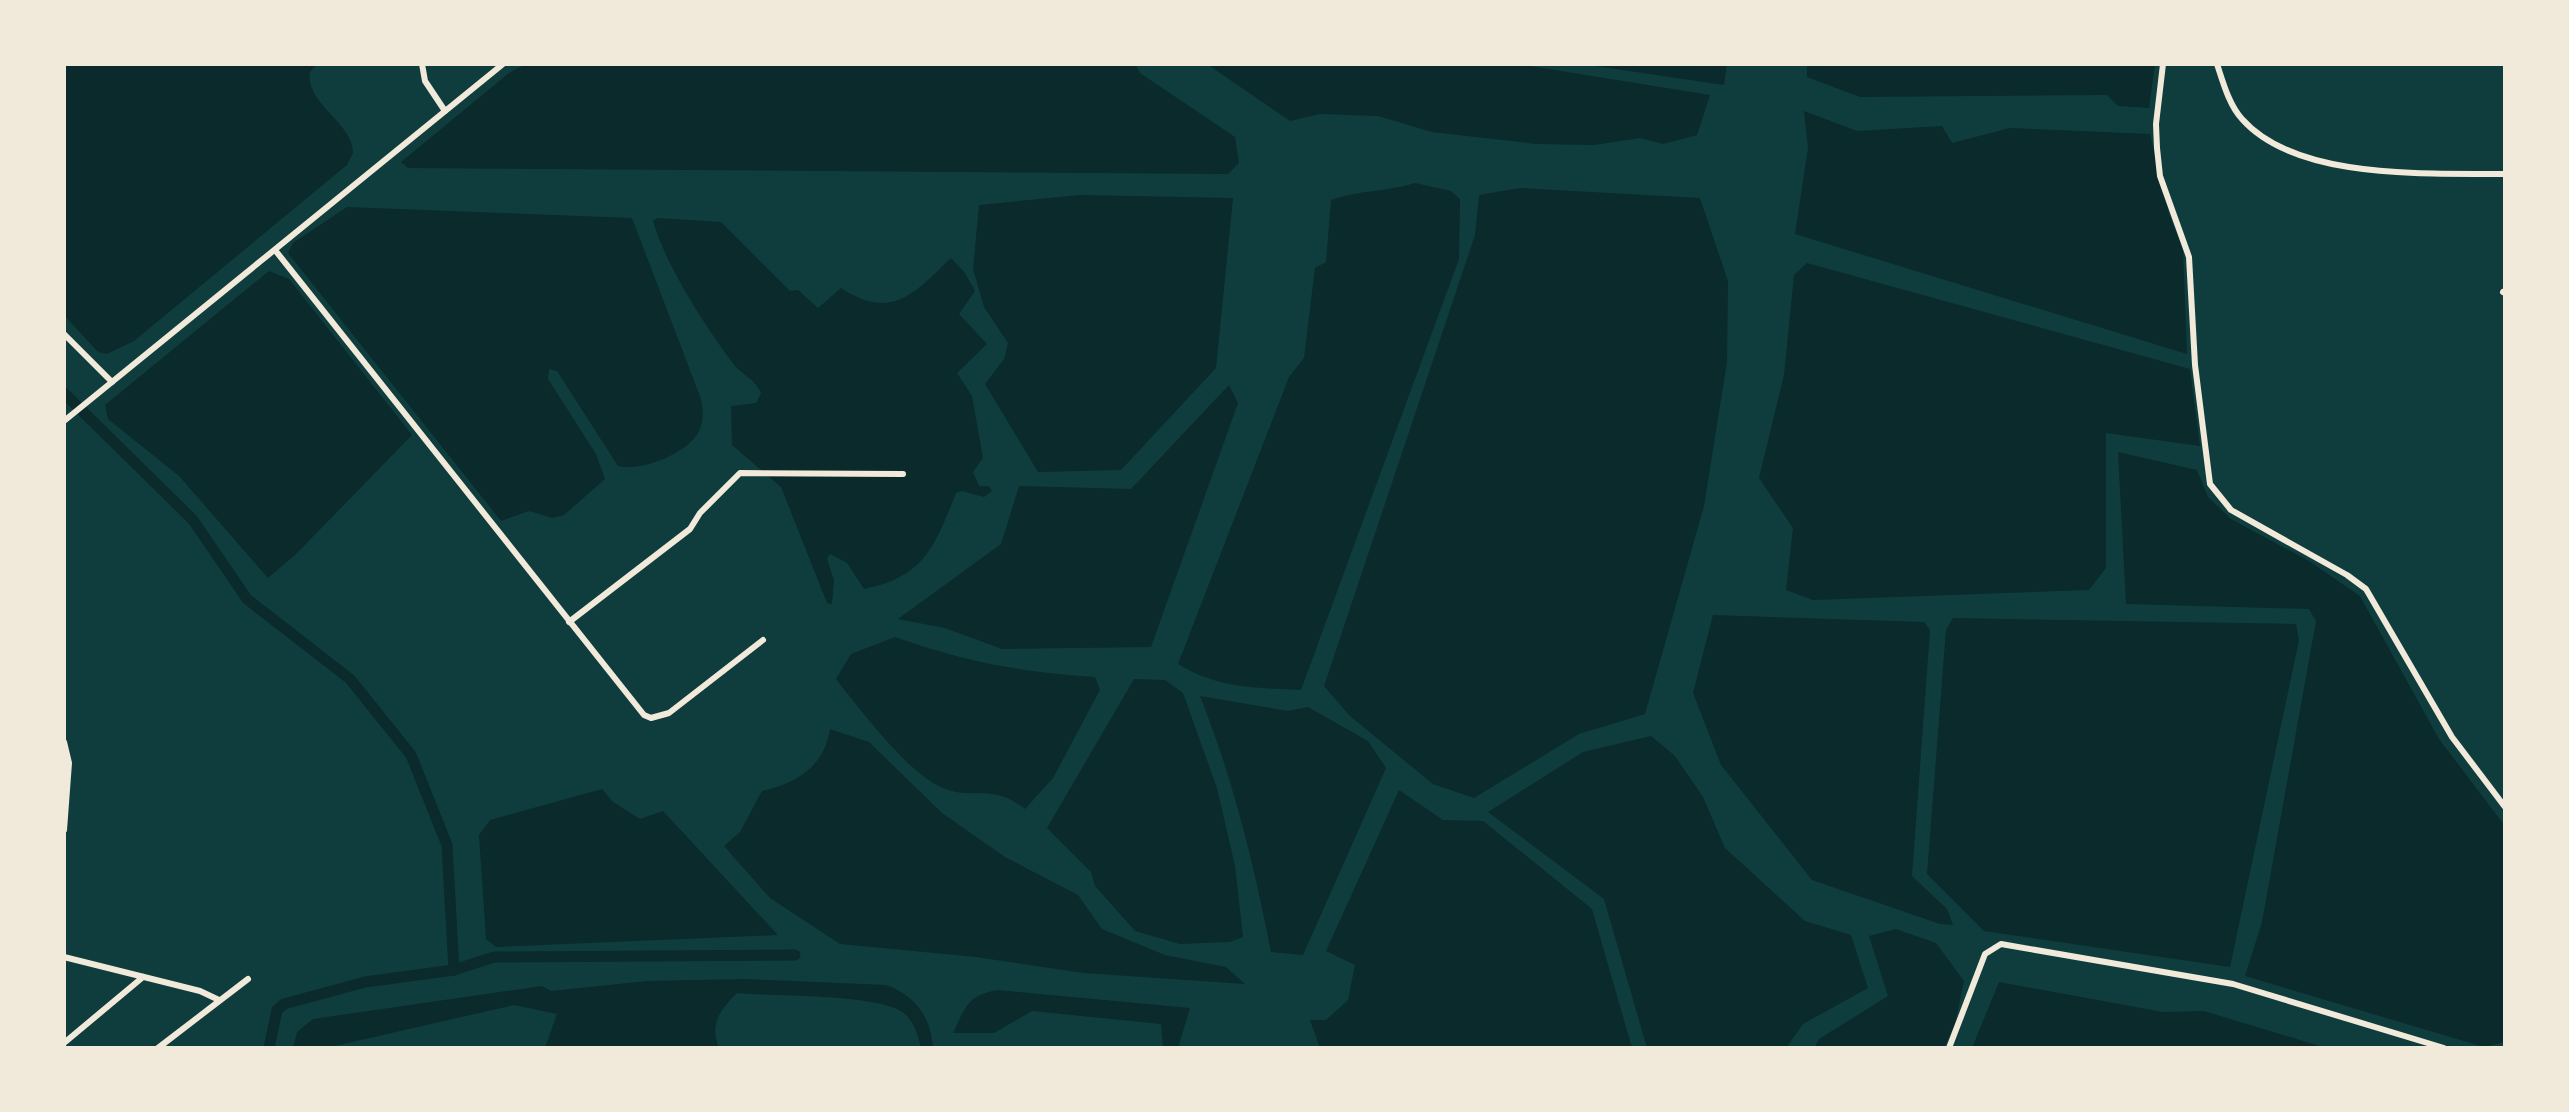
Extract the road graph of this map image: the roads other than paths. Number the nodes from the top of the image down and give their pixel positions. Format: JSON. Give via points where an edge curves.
{"nodes":[{"id":1,"x":422,"y":64,"type":"edge"},
{"id":2,"x":503,"y":64,"type":"edge"},
{"id":3,"x":2163,"y":64,"type":"edge"},
{"id":4,"x":2217,"y":64,"type":"edge"},
{"id":5,"x":445,"y":111,"type":"junction"},
{"id":6,"x":2505,"y":174,"type":"edge"},
{"id":7,"x":275,"y":250,"type":"junction"},
{"id":8,"x":64,"y":334,"type":"edge"},
{"id":9,"x":112,"y":382,"type":"junction"},
{"id":10,"x":68,"y":416,"type":"edge"},
{"id":11,"x":903,"y":474,"type":"dead end"},
{"id":12,"x":569,"y":622,"type":"junction"},
{"id":13,"x":763,"y":640,"type":"dead end"},
{"id":14,"x":64,"y":742,"type":"edge"},
{"id":15,"x":2505,"y":807,"type":"edge"},
{"id":16,"x":64,"y":830,"type":"edge"},
{"id":17,"x":66,"y":959,"type":"edge"},
{"id":18,"x":143,"y":977,"type":"junction"},
{"id":19,"x":248,"y":979,"type":"dead end"},
{"id":20,"x":219,"y":1000,"type":"junction"},
{"id":21,"x":64,"y":1043,"type":"edge"},
{"id":22,"x":158,"y":1048,"type":"edge"},
{"id":23,"x":1949,"y":1048,"type":"edge"},
{"id":24,"x":2444,"y":1048,"type":"edge"}],
"edges":[{"from":1,"to":5,"type":"street","via":[[425,81]]},
{"from":2,"to":5,"type":"street"},
{"from":3,"to":15,"type":"street","via":[[2160,176],[2189,257],[2195,365],[2213,490],[2231,510],[2366,589],[2452,737]]},
{"from":4,"to":6,"type":"street","via":[[2240,118],[2262,137],[2299,154],[2346,167]]},
{"from":5,"to":7,"type":"street"},
{"from":7,"to":9,"type":"street"},
{"from":7,"to":12,"type":"street"},
{"from":8,"to":9,"type":"street"},
{"from":9,"to":10,"type":"street"},
{"from":11,"to":12,"type":"street","via":[[740,473],[690,529]]},
{"from":12,"to":13,"type":"street","via":[[637,709],[651,718],[669,713]]},
{"from":14,"to":16,"type":"street","via":[[69,763]]},
{"from":17,"to":18,"type":"street"},
{"from":18,"to":20,"type":"street"},
{"from":18,"to":21,"type":"street"},
{"from":19,"to":20,"type":"street"},
{"from":20,"to":22,"type":"street"},
{"from":23,"to":24,"type":"street","via":[[1985,954],[2001,944],[2233,984]]}]}
